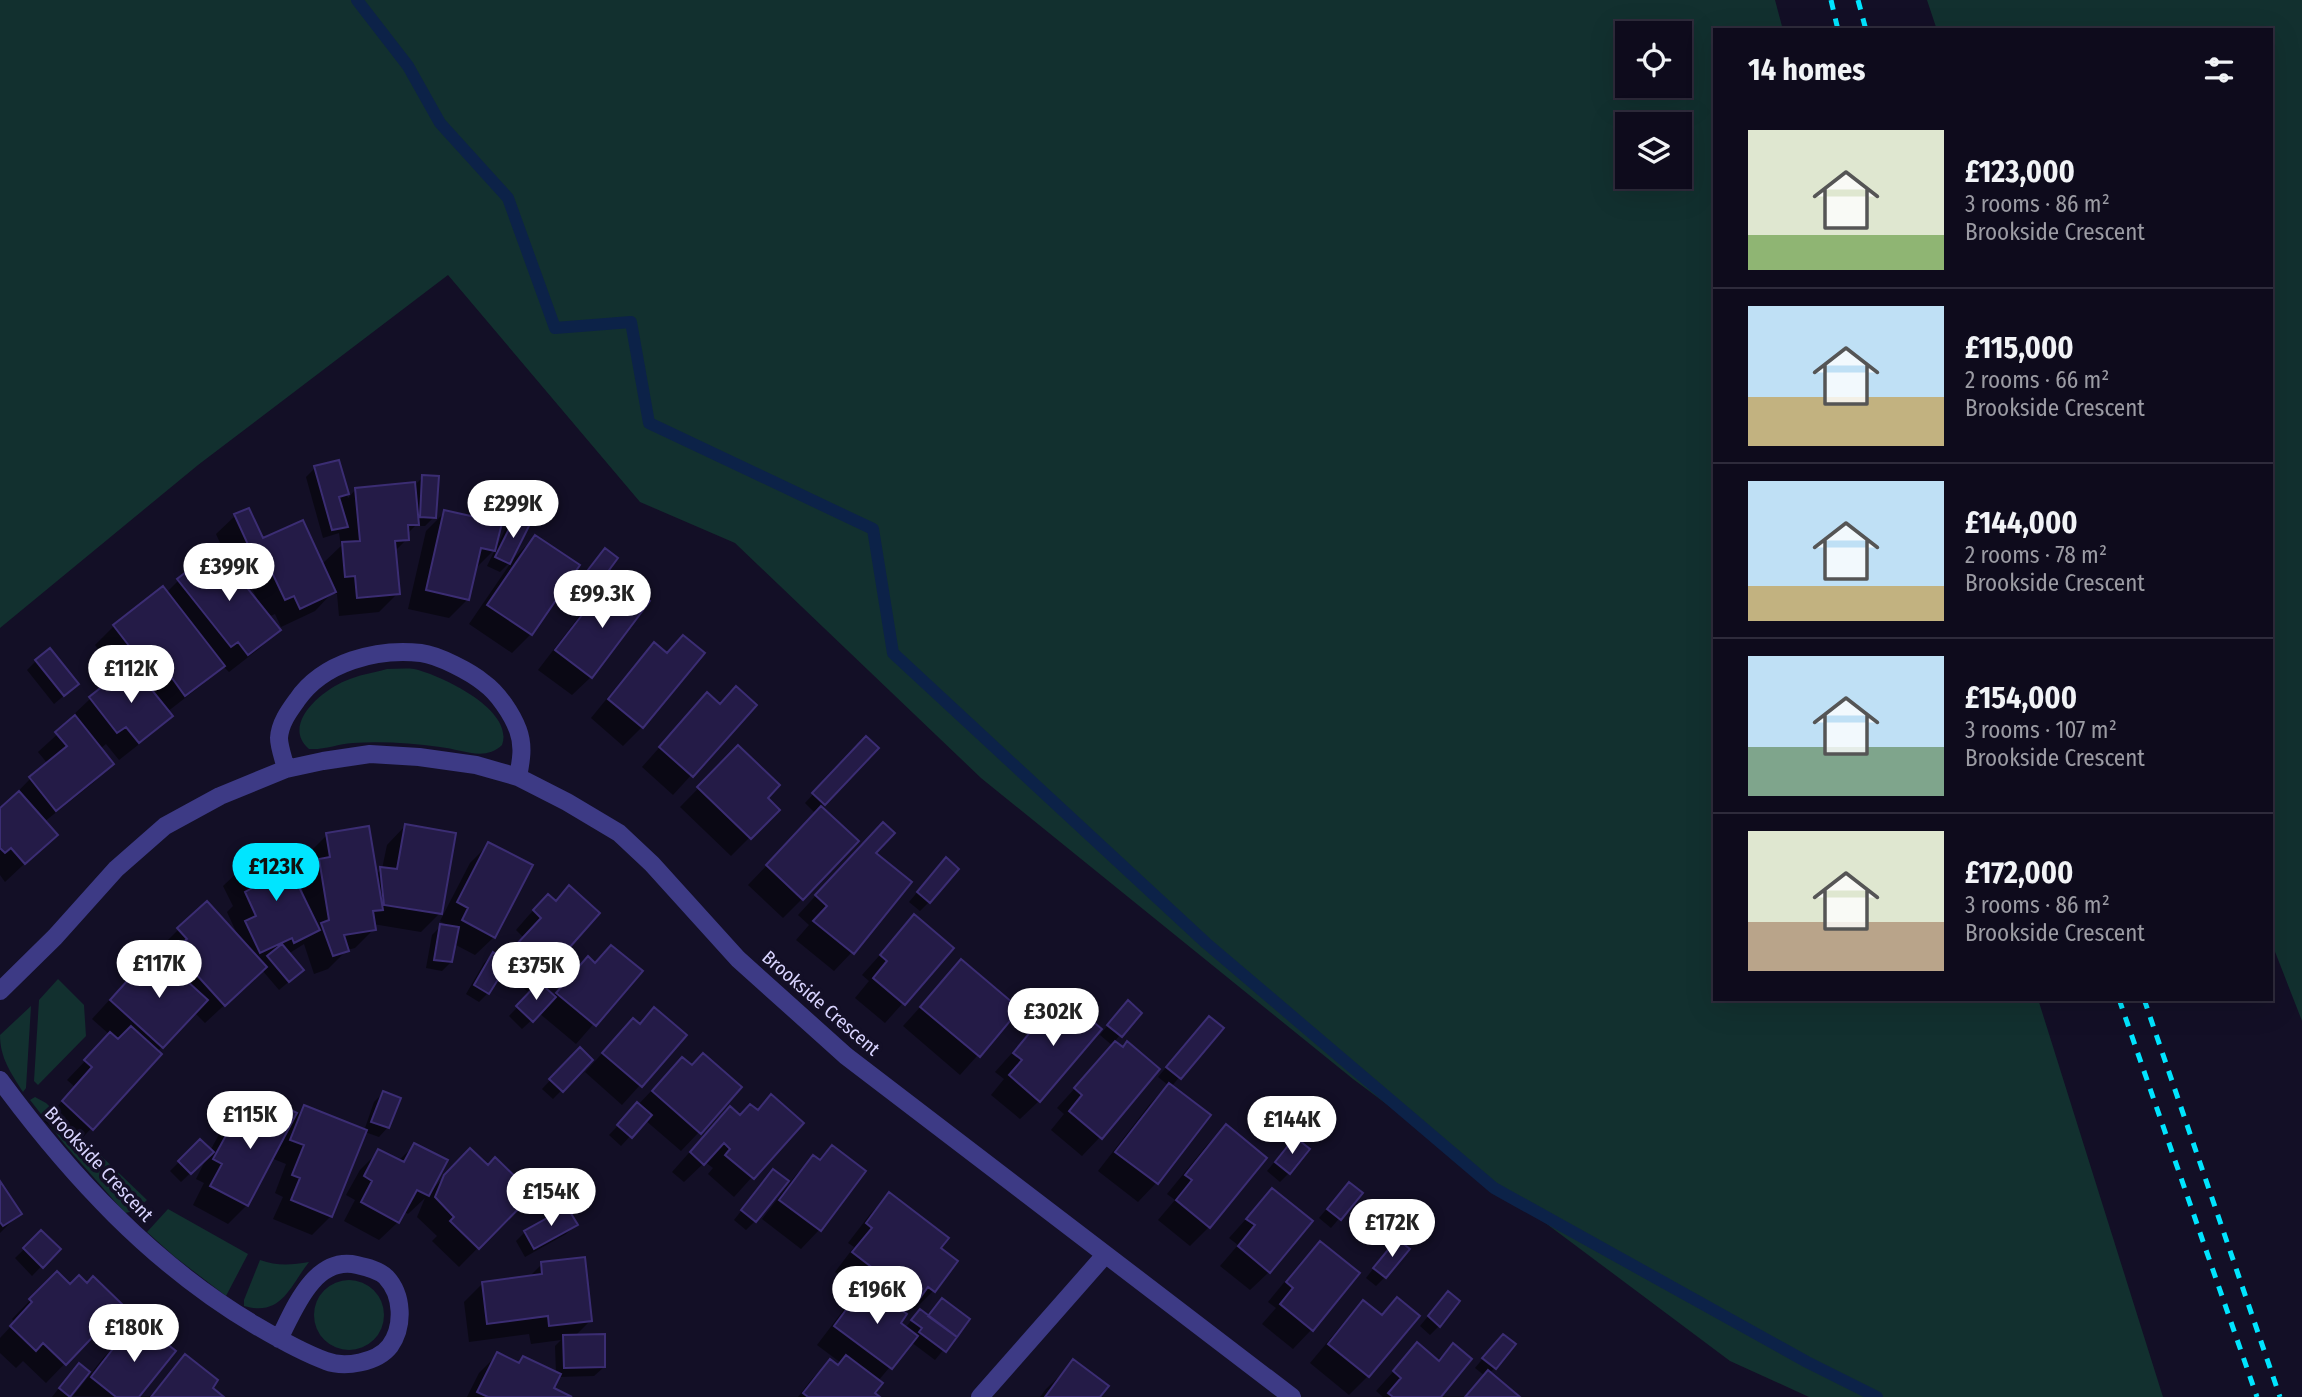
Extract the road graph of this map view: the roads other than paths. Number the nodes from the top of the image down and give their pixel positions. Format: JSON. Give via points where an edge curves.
{"nodes":[{"id":1,"x":286,"y":769,"type":"junction"},
{"id":2,"x":518,"y":777,"type":"junction"},
{"id":3,"x":0,"y":991,"type":"edge"},
{"id":4,"x":0,"y":1080,"type":"edge"},
{"id":5,"x":1105,"y":1255,"type":"junction"},
{"id":6,"x":279,"y":1339,"type":"junction"},
{"id":7,"x":979,"y":1397,"type":"edge"},
{"id":8,"x":1292,"y":1397,"type":"edge"}],
"edges":[{"from":1,"to":2,"type":"street","name":"Brookside Crescent","via":[[370,754],[475,765]]},
{"from":1,"to":2,"type":"street","via":[[279,739],[285,716],[303,690],[331,669],[357,659],[423,653],[485,683],[510,713],[522,751]]},
{"from":1,"to":3,"type":"street","name":"Brookside Crescent","via":[[220,796],[165,826],[116,869]]},
{"from":2,"to":5,"type":"street","name":"Brookside Crescent","via":[[619,834],[738,958],[846,1056]]},
{"from":4,"to":6,"type":"street","name":"Brookside Crescent","via":[[113,1215],[180,1275]]},
{"from":5,"to":7,"type":"street"},
{"from":5,"to":8,"type":"street","name":"Brookside Crescent"},
{"from":6,"to":6,"type":"street","name":"Brookside Crescent","via":[[328,1362],[350,1364],[389,1348],[401,1310],[385,1277],[351,1263],[332,1266],[317,1276],[301,1297]]}]}
